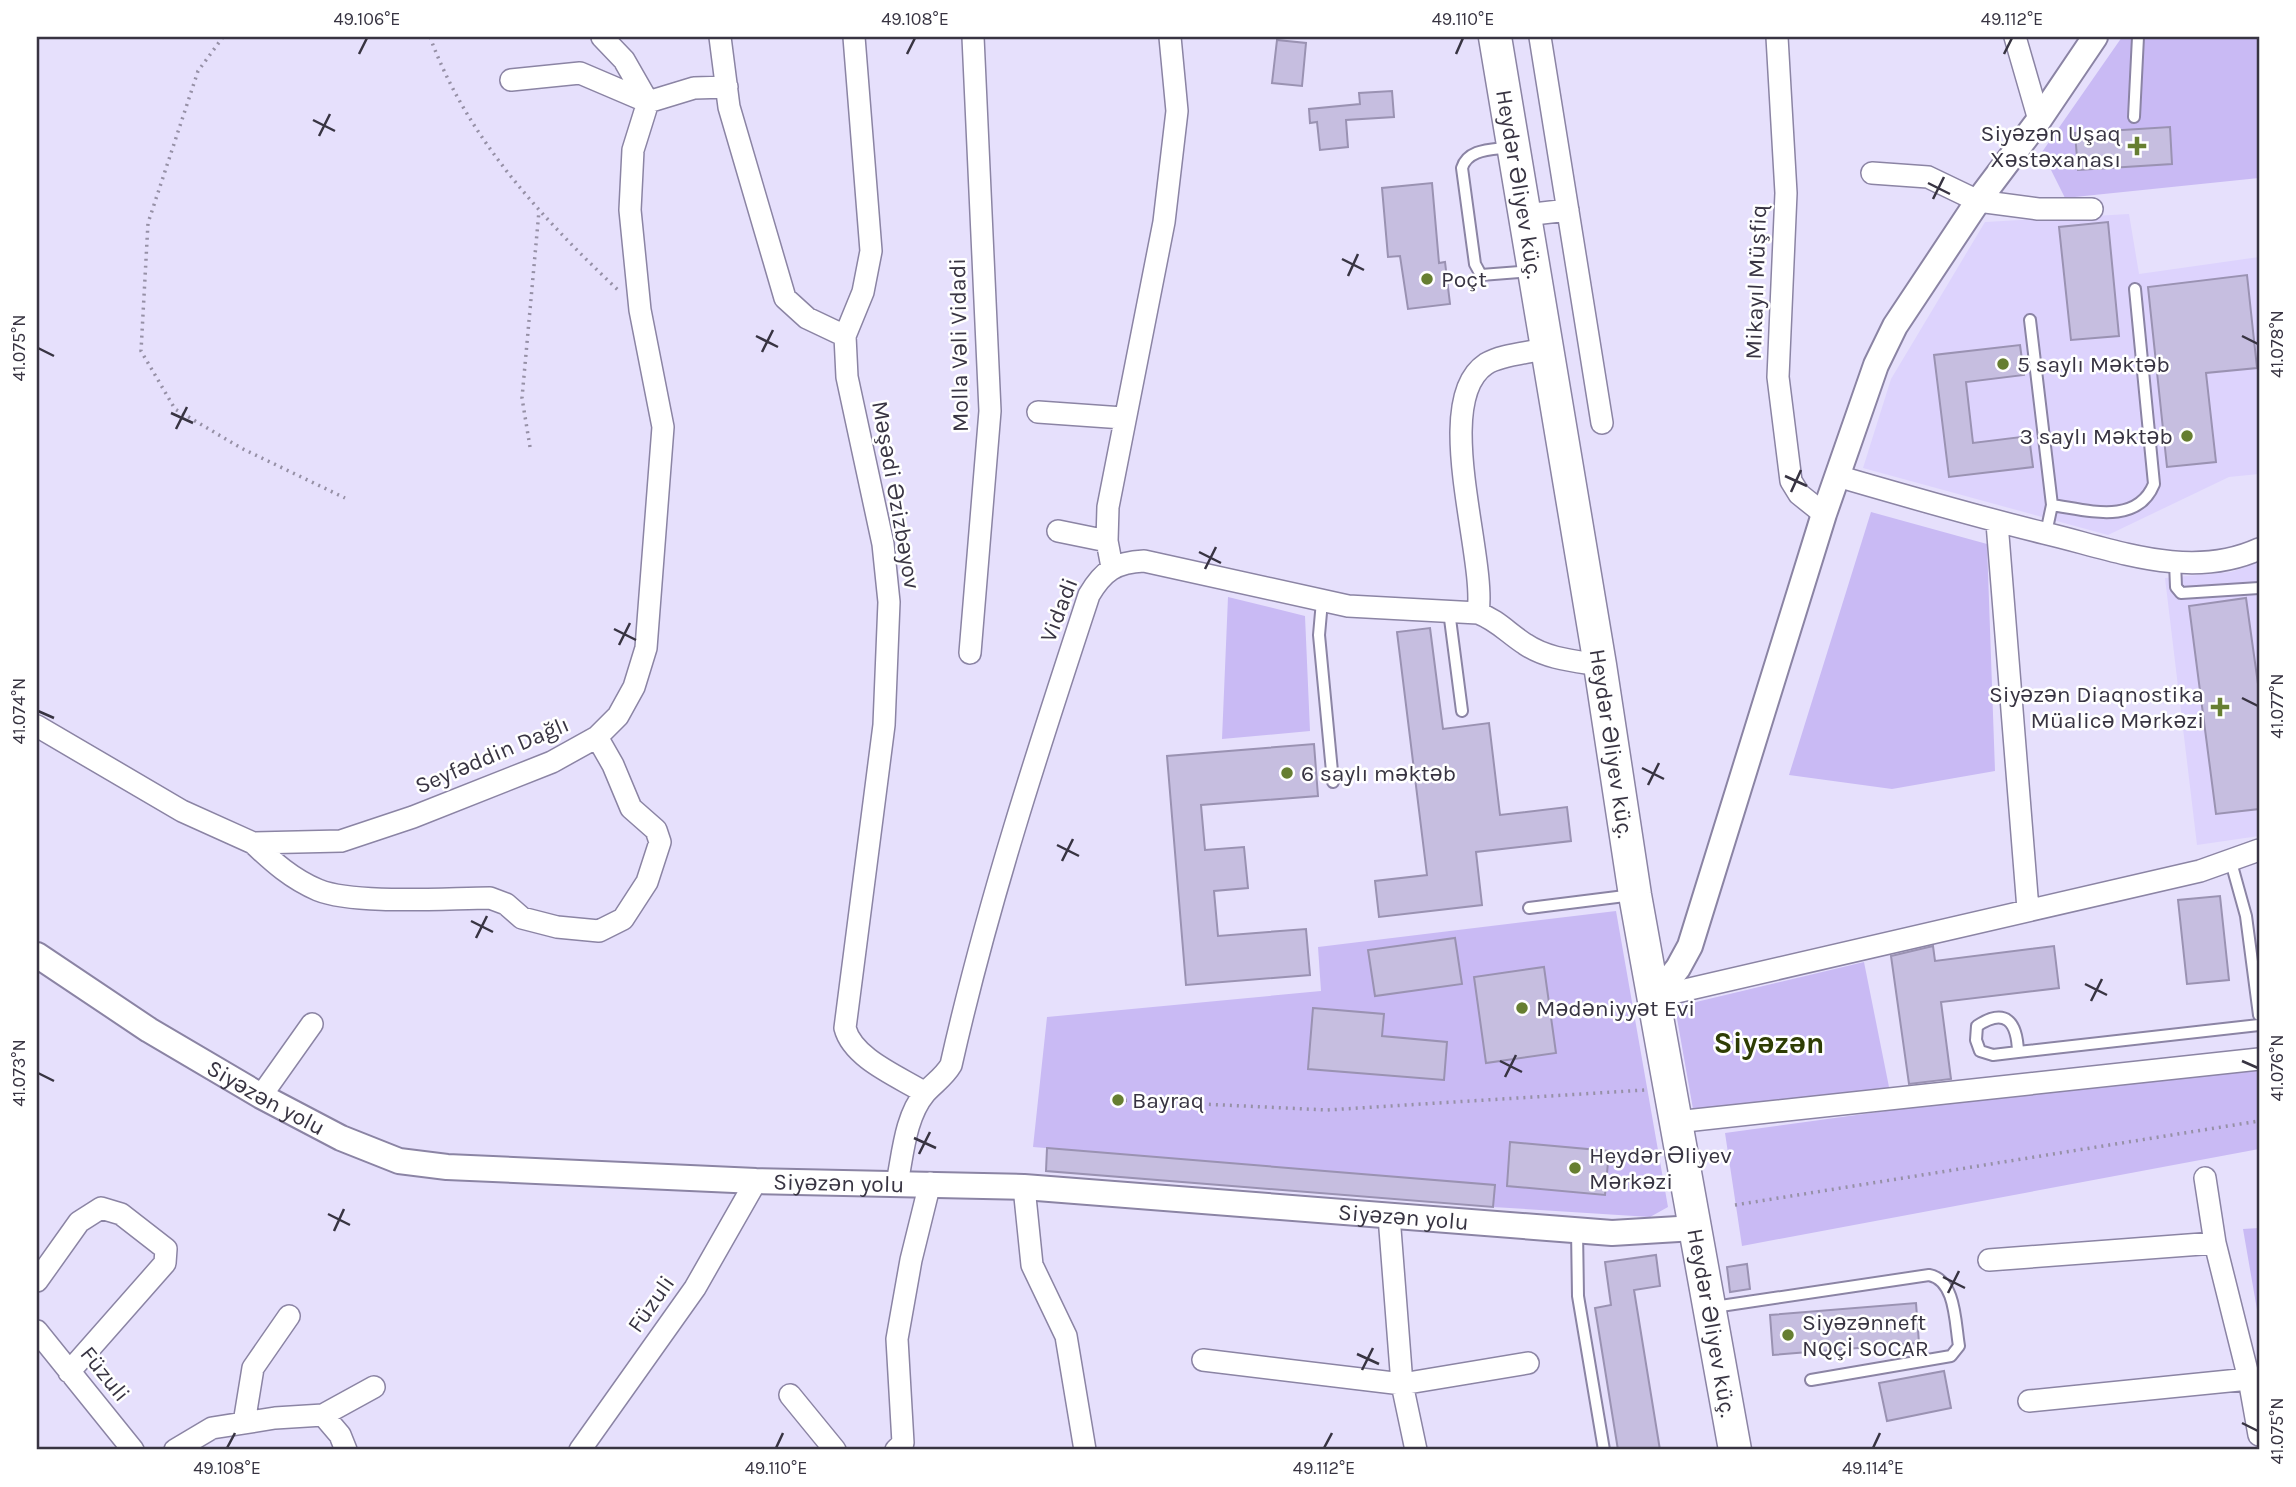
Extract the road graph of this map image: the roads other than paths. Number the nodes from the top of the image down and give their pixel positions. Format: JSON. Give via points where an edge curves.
{"nodes":[{"id":1,"x":602,"y":37,"type":"edge"},
{"id":2,"x":720,"y":37,"type":"edge"},
{"id":3,"x":854,"y":37,"type":"edge"},
{"id":4,"x":973,"y":37,"type":"edge"},
{"id":5,"x":1170,"y":37,"type":"edge"},
{"id":6,"x":1495,"y":37,"type":"edge"},
{"id":7,"x":1540,"y":37,"type":"edge"},
{"id":8,"x":1777,"y":37,"type":"edge"},
{"id":9,"x":2015,"y":37,"type":"edge"},
{"id":10,"x":2095,"y":37,"type":"edge"},
{"id":11,"x":2138,"y":37,"type":"edge"},
{"id":12,"x":511,"y":80,"type":"dead end"},
{"id":13,"x":727,"y":87,"type":"junction"},
{"id":14,"x":648,"y":102,"type":"junction"},
{"id":15,"x":2134,"y":117,"type":"dead end"},
{"id":16,"x":2039,"y":120,"type":"junction"},
{"id":17,"x":1514,"y":147,"type":"junction"},
{"id":18,"x":1872,"y":173,"type":"dead end"},
{"id":19,"x":1978,"y":201,"type":"junction"},
{"id":20,"x":2092,"y":209,"type":"dead end"},
{"id":21,"x":1568,"y":210,"type":"junction"},
{"id":22,"x":1525,"y":215,"type":"junction"},
{"id":23,"x":1535,"y":271,"type":"junction"},
{"id":24,"x":2135,"y":289,"type":"dead end"},
{"id":25,"x":2030,"y":320,"type":"dead end"},
{"id":26,"x":845,"y":336,"type":"junction"},
{"id":27,"x":1548,"y":348,"type":"junction"},
{"id":28,"x":1038,"y":412,"type":"dead end"},
{"id":29,"x":1123,"y":418,"type":"junction"},
{"id":30,"x":1602,"y":423,"type":"dead end"},
{"id":31,"x":1837,"y":476,"type":"junction"},
{"id":32,"x":2052,"y":505,"type":"junction"},
{"id":33,"x":1824,"y":514,"type":"junction"},
{"id":34,"x":1997,"y":523,"type":"junction"},
{"id":35,"x":1058,"y":531,"type":"dead end"},
{"id":36,"x":2046,"y":533,"type":"junction"},
{"id":37,"x":1107,"y":541,"type":"junction"},
{"id":38,"x":2259,"y":549,"type":"edge"},
{"id":39,"x":2175,"y":562,"type":"junction"},
{"id":40,"x":1112,"y":567,"type":"junction"},
{"id":41,"x":2259,"y":588,"type":"edge"},
{"id":42,"x":1322,"y":601,"type":"junction"},
{"id":43,"x":1449,"y":611,"type":"junction"},
{"id":44,"x":1478,"y":613,"type":"junction"},
{"id":45,"x":970,"y":653,"type":"dead end"},
{"id":46,"x":1600,"y":665,"type":"junction"},
{"id":47,"x":1462,"y":711,"type":"dead end"},
{"id":48,"x":37,"y":726,"type":"edge"},
{"id":49,"x":597,"y":737,"type":"junction"},
{"id":50,"x":1333,"y":782,"type":"dead end"},
{"id":51,"x":253,"y":843,"type":"junction"},
{"id":52,"x":2259,"y":850,"type":"edge"},
{"id":53,"x":2231,"y":862,"type":"junction"},
{"id":54,"x":1635,"y":895,"type":"junction"},
{"id":55,"x":1529,"y":908,"type":"dead end"},
{"id":56,"x":2028,"y":909,"type":"junction"},
{"id":57,"x":37,"y":955,"type":"edge"},
{"id":58,"x":1655,"y":997,"type":"junction"},
{"id":59,"x":2259,"y":1015,"type":"edge"},
{"id":60,"x":312,"y":1024,"type":"dead end"},
{"id":61,"x":2259,"y":1025,"type":"edge"},
{"id":62,"x":2018,"y":1052,"type":"junction"},
{"id":63,"x":2259,"y":1059,"type":"edge"},
{"id":64,"x":925,"y":1093,"type":"junction"},
{"id":65,"x":261,"y":1096,"type":"junction"},
{"id":66,"x":1676,"y":1122,"type":"junction"},
{"id":67,"x":2204,"y":1178,"type":"dead end"},
{"id":68,"x":756,"y":1181,"type":"junction"},
{"id":69,"x":897,"y":1183,"type":"junction"},
{"id":70,"x":930,"y":1183,"type":"junction"},
{"id":71,"x":1024,"y":1186,"type":"junction"},
{"id":72,"x":1389,"y":1216,"type":"junction"},
{"id":73,"x":1695,"y":1228,"type":"junction"},
{"id":74,"x":1577,"y":1230,"type":"junction"},
{"id":75,"x":2215,"y":1243,"type":"junction"},
{"id":76,"x":1989,"y":1260,"type":"dead end"},
{"id":77,"x":37,"y":1281,"type":"edge"},
{"id":78,"x":1711,"y":1308,"type":"junction"},
{"id":79,"x":289,"y":1316,"type":"dead end"},
{"id":80,"x":37,"y":1331,"type":"edge"},
{"id":81,"x":1203,"y":1360,"type":"dead end"},
{"id":82,"x":1528,"y":1363,"type":"dead end"},
{"id":83,"x":69,"y":1372,"type":"junction"},
{"id":84,"x":2249,"y":1378,"type":"junction"},
{"id":85,"x":1811,"y":1380,"type":"dead end"},
{"id":86,"x":1402,"y":1384,"type":"junction"},
{"id":87,"x":374,"y":1387,"type":"dead end"},
{"id":88,"x":790,"y":1395,"type":"dead end"},
{"id":89,"x":2029,"y":1401,"type":"dead end"},
{"id":90,"x":323,"y":1415,"type":"junction"},
{"id":91,"x":244,"y":1423,"type":"junction"},
{"id":92,"x":2259,"y":1435,"type":"edge"},
{"id":93,"x":902,"y":1448,"type":"edge"},
{"id":94,"x":133,"y":1450,"type":"edge"},
{"id":95,"x":175,"y":1450,"type":"edge"},
{"id":96,"x":346,"y":1450,"type":"edge"},
{"id":97,"x":580,"y":1450,"type":"edge"},
{"id":98,"x":835,"y":1450,"type":"edge"},
{"id":99,"x":1085,"y":1450,"type":"edge"},
{"id":100,"x":1416,"y":1450,"type":"edge"},
{"id":101,"x":1604,"y":1450,"type":"edge"},
{"id":102,"x":1735,"y":1450,"type":"edge"}],
"edges":[{"from":1,"to":14,"type":"street","via":[[624,60]]},
{"from":2,"to":13,"type":"street"},
{"from":3,"to":26,"type":"street","name":"Məşədi Əzizbəyov","via":[[871,251],[863,292]]},
{"from":4,"to":45,"type":"street","name":"Molla Vəli Vidadi","via":[[990,411]]},
{"from":5,"to":29,"type":"street","name":"Vidadi","via":[[1177,111],[1164,222]]},
{"from":6,"to":17,"type":"main road","name":"Heydər Əliyev küç."},
{"from":7,"to":21,"type":"street"},
{"from":8,"to":33,"type":"street","name":"Mikayıl Müşfiq","via":[[1786,193],[1778,377],[1791,481],[1799,494]]},
{"from":9,"to":16,"type":"street"},
{"from":10,"to":16,"type":"street"},
{"from":11,"to":15,"type":"lane"},
{"from":12,"to":14,"type":"street","via":[[580,73]]},
{"from":13,"to":14,"type":"street","via":[[694,88]]},
{"from":13,"to":26,"type":"street","via":[[785,298],[807,318]]},
{"from":14,"to":49,"type":"street","name":"Seyfəddin Dağlı","via":[[633,150],[630,209],[640,310],[663,428],[646,648],[629,697]]},
{"from":16,"to":19,"type":"street"},
{"from":17,"to":22,"type":"main road","name":"Heydər Əliyev küç."},
{"from":17,"to":23,"type":"lane","via":[[1472,153],[1465,159],[1462,168],[1475,264],[1480,275]]},
{"from":18,"to":19,"type":"street","via":[[1928,177]]},
{"from":19,"to":20,"type":"street","via":[[2038,209]]},
{"from":19,"to":31,"type":"street","via":[[1885,343]]},
{"from":21,"to":22,"type":"street"},
{"from":21,"to":30,"type":"street"},
{"from":22,"to":23,"type":"main road","name":"Heydər Əliyev küç."},
{"from":23,"to":27,"type":"main road","name":"Heydər Əliyev küç."},
{"from":24,"to":32,"type":"lane","via":[[2154,484],[2150,495],[2114,514]]},
{"from":25,"to":32,"type":"lane"},
{"from":26,"to":64,"type":"street","name":"Məşədi Əzizbəyov","via":[[847,377],[883,544],[889,602],[884,725],[845,1028],[848,1040],[861,1053]]},
{"from":27,"to":44,"type":"street","via":[[1489,362],[1475,373],[1468,390],[1462,432],[1464,485]]},
{"from":27,"to":46,"type":"main road","name":"Heydər Əliyev küç."},
{"from":28,"to":29,"type":"street"},
{"from":29,"to":37,"type":"street","name":"Vidadi"},
{"from":31,"to":33,"type":"street"},
{"from":31,"to":34,"type":"street"},
{"from":32,"to":36,"type":"lane"},
{"from":33,"to":58,"type":"street","via":[[1690,946]]},
{"from":34,"to":36,"type":"street"},
{"from":34,"to":56,"type":"street"},
{"from":35,"to":37,"type":"street"},
{"from":36,"to":39,"type":"street","via":[[2116,553]]},
{"from":37,"to":40,"type":"street","name":"Vidadi"},
{"from":38,"to":39,"type":"street","via":[[2224,559]]},
{"from":39,"to":41,"type":"lane","via":[[2176,587],[2181,593]]},
{"from":40,"to":42,"type":"street","via":[[1144,561]]},
{"from":40,"to":64,"type":"street","name":"Vidadi","via":[[1100,576],[1089,595],[1017,814],[975,957],[951,1065]]},
{"from":42,"to":43,"type":"street"},
{"from":42,"to":50,"type":"lane","via":[[1319,635]]},
{"from":43,"to":44,"type":"street"},
{"from":43,"to":47,"type":"lane"},
{"from":44,"to":46,"type":"street","via":[[1544,654]]},
{"from":46,"to":54,"type":"main road","name":"Heydər Əliyev küç."},
{"from":48,"to":51,"type":"street","name":"Seyfəddin Dağlı","via":[[182,811]]},
{"from":49,"to":51,"type":"street","name":"Seyfəddin Dağlı","via":[[552,762],[341,841]]},
{"from":49,"to":51,"type":"street","via":[[631,808],[656,830],[660,842],[647,882],[623,919],[599,931],[522,918],[490,898],[370,898],[321,891],[288,875]]},
{"from":52,"to":53,"type":"street"},
{"from":53,"to":56,"type":"street"},
{"from":53,"to":59,"type":"lane","via":[[2246,916]]},
{"from":54,"to":55,"type":"lane"},
{"from":54,"to":58,"type":"main road","name":"Heydər Əliyev küç."},
{"from":56,"to":58,"type":"street"},
{"from":57,"to":65,"type":"street","name":"Siyəzən yolu","via":[[149,1030]]},
{"from":58,"to":66,"type":"main road","name":"Heydər Əliyev küç."},
{"from":60,"to":65,"type":"street"},
{"from":61,"to":62,"type":"lane"},
{"from":62,"to":62,"type":"lane","via":[[1993,1055],[1980,1051],[1977,1026],[1988,1019],[2011,1022],[2017,1032]]},
{"from":63,"to":66,"type":"street"},
{"from":64,"to":69,"type":"street","name":"Vidadi","via":[[910,1120]]},
{"from":65,"to":68,"type":"street","name":"Siyəzən yolu","via":[[341,1138],[399,1161]]},
{"from":66,"to":73,"type":"main road","name":"Heydər Əliyev küç."},
{"from":67,"to":75,"type":"street"},
{"from":68,"to":69,"type":"street","name":"Siyəzən yolu"},
{"from":68,"to":97,"type":"street","name":"Füzuli","via":[[695,1288]]},
{"from":69,"to":70,"type":"street","name":"Siyəzən yolu"},
{"from":70,"to":71,"type":"street","name":"Siyəzən yolu"},
{"from":70,"to":93,"type":"street","via":[[897,1339]]},
{"from":71,"to":72,"type":"street","name":"Siyəzən yolu"},
{"from":71,"to":99,"type":"street","via":[[1032,1265],[1066,1336]]},
{"from":72,"to":74,"type":"street","name":"Siyəzən yolu"},
{"from":72,"to":86,"type":"street"},
{"from":73,"to":74,"type":"street","name":"Siyəzən yolu","via":[[1643,1233]]},
{"from":73,"to":78,"type":"main road","name":"Heydər Əliyev küç."},
{"from":74,"to":101,"type":"lane","via":[[1578,1296]]},
{"from":75,"to":76,"type":"street"},
{"from":75,"to":84,"type":"street"},
{"from":77,"to":83,"type":"street","via":[[79,1222],[101,1208],[121,1214],[166,1249],[165,1263]]},
{"from":78,"to":85,"type":"lane","via":[[1929,1275],[1947,1285],[1959,1346],[1951,1356]]},
{"from":78,"to":102,"type":"main road","name":"Heydər Əliyev küç."},
{"from":79,"to":91,"type":"street","via":[[253,1368]]},
{"from":80,"to":83,"type":"street","name":"Füzuli"},
{"from":81,"to":86,"type":"street"},
{"from":82,"to":86,"type":"street"},
{"from":83,"to":94,"type":"street","name":"Füzuli"},
{"from":84,"to":89,"type":"street"},
{"from":84,"to":92,"type":"street"},
{"from":86,"to":100,"type":"street"},
{"from":87,"to":90,"type":"street"},
{"from":88,"to":98,"type":"street"},
{"from":90,"to":91,"type":"street"},
{"from":90,"to":96,"type":"street","via":[[340,1434]]},
{"from":91,"to":95,"type":"street","via":[[212,1428]]}]}
